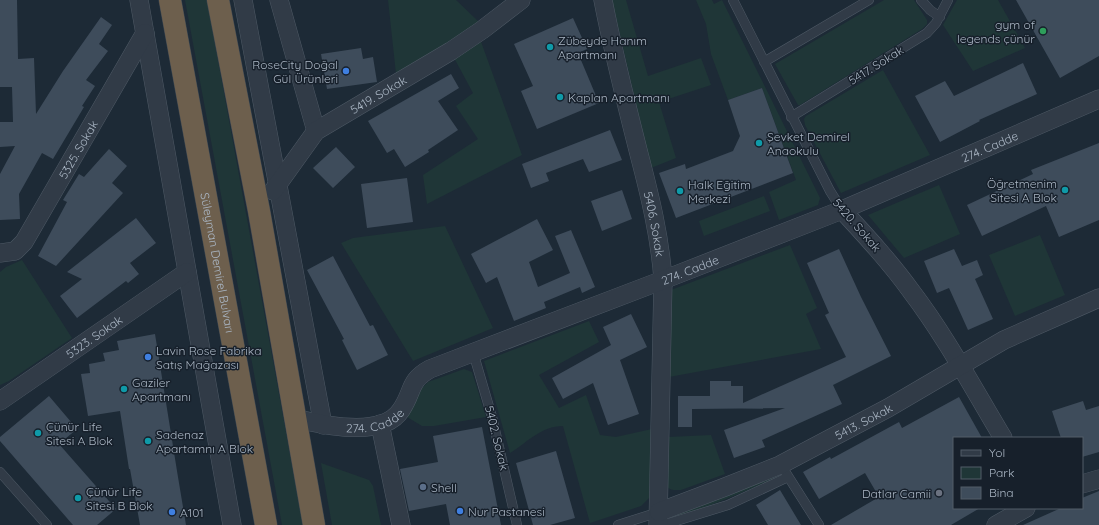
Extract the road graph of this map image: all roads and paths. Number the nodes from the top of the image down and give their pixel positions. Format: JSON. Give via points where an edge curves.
{"nodes":[{"id":1,"x":139,"y":0,"type":"edge"},
{"id":2,"x":170,"y":0,"type":"edge"},
{"id":3,"x":218,"y":0,"type":"edge"},
{"id":4,"x":243,"y":0,"type":"edge"},
{"id":5,"x":279,"y":0,"type":"edge"},
{"id":6,"x":521,"y":0,"type":"edge"},
{"id":7,"x":603,"y":0,"type":"edge"},
{"id":8,"x":733,"y":0,"type":"edge"},
{"id":9,"x":870,"y":0,"type":"edge"},
{"id":10,"x":921,"y":0,"type":"edge"},
{"id":11,"x":948,"y":0,"type":"edge"},
{"id":12,"x":940,"y":17,"type":"junction"},
{"id":13,"x":144,"y":33,"type":"junction"},
{"id":14,"x":764,"y":62,"type":"junction"},
{"id":15,"x":1099,"y":100,"type":"edge"},
{"id":16,"x":791,"y":117,"type":"junction"},
{"id":17,"x":316,"y":131,"type":"junction"},
{"id":18,"x":278,"y":185,"type":"junction"},
{"id":19,"x":842,"y":210,"type":"junction"},
{"id":20,"x":259,"y":211,"type":"junction"},
{"id":21,"x":0,"y":253,"type":"edge"},
{"id":22,"x":187,"y":272,"type":"junction"},
{"id":23,"x":663,"y":280,"type":"junction"},
{"id":24,"x":1099,"y":298,"type":"edge"},
{"id":25,"x":473,"y":352,"type":"junction"},
{"id":26,"x":961,"y":366,"type":"junction"},
{"id":27,"x":0,"y":401,"type":"edge"},
{"id":28,"x":294,"y":418,"type":"junction"},
{"id":29,"x":380,"y":424,"type":"junction"},
{"id":30,"x":323,"y":425,"type":"junction"},
{"id":31,"x":1002,"y":437,"type":"edge"},
{"id":32,"x":784,"y":471,"type":"junction"},
{"id":33,"x":0,"y":472,"type":"edge"},
{"id":34,"x":1099,"y":479,"type":"edge"},
{"id":35,"x":1083,"y":484,"type":"edge"},
{"id":36,"x":1024,"y":509,"type":"edge"},
{"id":37,"x":660,"y":521,"type":"edge"},
{"id":38,"x":47,"y":525,"type":"edge"},
{"id":39,"x":232,"y":525,"type":"edge"},
{"id":40,"x":266,"y":525,"type":"edge"},
{"id":41,"x":314,"y":525,"type":"edge"},
{"id":42,"x":401,"y":525,"type":"edge"},
{"id":43,"x":517,"y":525,"type":"edge"},
{"id":44,"x":618,"y":525,"type":"edge"},
{"id":45,"x":819,"y":525,"type":"edge"},
{"id":46,"x":996,"y":525,"type":"edge"}],
"edges":[{"from":1,"to":13,"type":"street"},
{"from":2,"to":40,"type":"highway","name":"Süleyman Demirel Bulvarı"},
{"from":3,"to":20,"type":"highway"},
{"from":4,"to":18,"type":"street"},
{"from":5,"to":17,"type":"street"},
{"from":6,"to":17,"type":"street","name":"5419. Sokak","via":[[451,51]]},
{"from":7,"to":23,"type":"street","name":"5406. Sokak","via":[[656,223]]},
{"from":8,"to":14,"type":"lane","name":"5420. Sokak"},
{"from":9,"to":14,"type":"lane"},
{"from":10,"to":12,"type":"lane"},
{"from":11,"to":12,"type":"lane","name":"5417. Sokak"},
{"from":12,"to":16,"type":"lane","name":"5417. Sokak","via":[[927,33]]},
{"from":13,"to":21,"type":"street","name":"5325. Sokak","via":[[24,242],[15,251]]},
{"from":13,"to":22,"type":"street"},
{"from":14,"to":16,"type":"lane","name":"5420. Sokak"},
{"from":15,"to":19,"type":"street","name":"274. Cadde"},
{"from":16,"to":19,"type":"lane","name":"5420. Sokak"},
{"from":17,"to":18,"type":"street","name":"5419. Sokak"},
{"from":18,"to":20,"type":"street","name":"5419. Sokak"},
{"from":18,"to":30,"type":"street"},
{"from":19,"to":23,"type":"street","name":"274. Cadde"},
{"from":19,"to":26,"type":"street","name":"5420. Sokak","via":[[874,244],[912,292]]},
{"from":20,"to":28,"type":"highway"},
{"from":22,"to":27,"type":"street","name":"5323. Sokak"},
{"from":22,"to":39,"type":"street"},
{"from":23,"to":25,"type":"street","name":"274. Cadde"},
{"from":23,"to":37,"type":"street","name":"5406. Sokak"},
{"from":24,"to":26,"type":"street","name":"5413. Sokak","via":[[1023,331]]},
{"from":25,"to":29,"type":"street","name":"274. Cadde","via":[[420,375],[413,383],[402,410]]},
{"from":25,"to":43,"type":"lane","name":"5402. Sokak","via":[[494,424]]},
{"from":26,"to":31,"type":"street","name":"5420. Sokak"},
{"from":26,"to":32,"type":"street","name":"5413. Sokak"},
{"from":28,"to":30,"type":"street","name":"274. Cadde"},
{"from":28,"to":41,"type":"highway"},
{"from":29,"to":30,"type":"street","name":"274. Cadde","via":[[351,428]]},
{"from":29,"to":42,"type":"street"},
{"from":32,"to":37,"type":"street","name":"5413. Sokak","via":[[725,488]]},
{"from":32,"to":45,"type":"lane"},
{"from":33,"to":38,"type":"lane"},
{"from":34,"to":35,"type":"street"},
{"from":36,"to":46,"type":"street"},
{"from":37,"to":44,"type":"lane","name":"5413. Sokak"}]}
